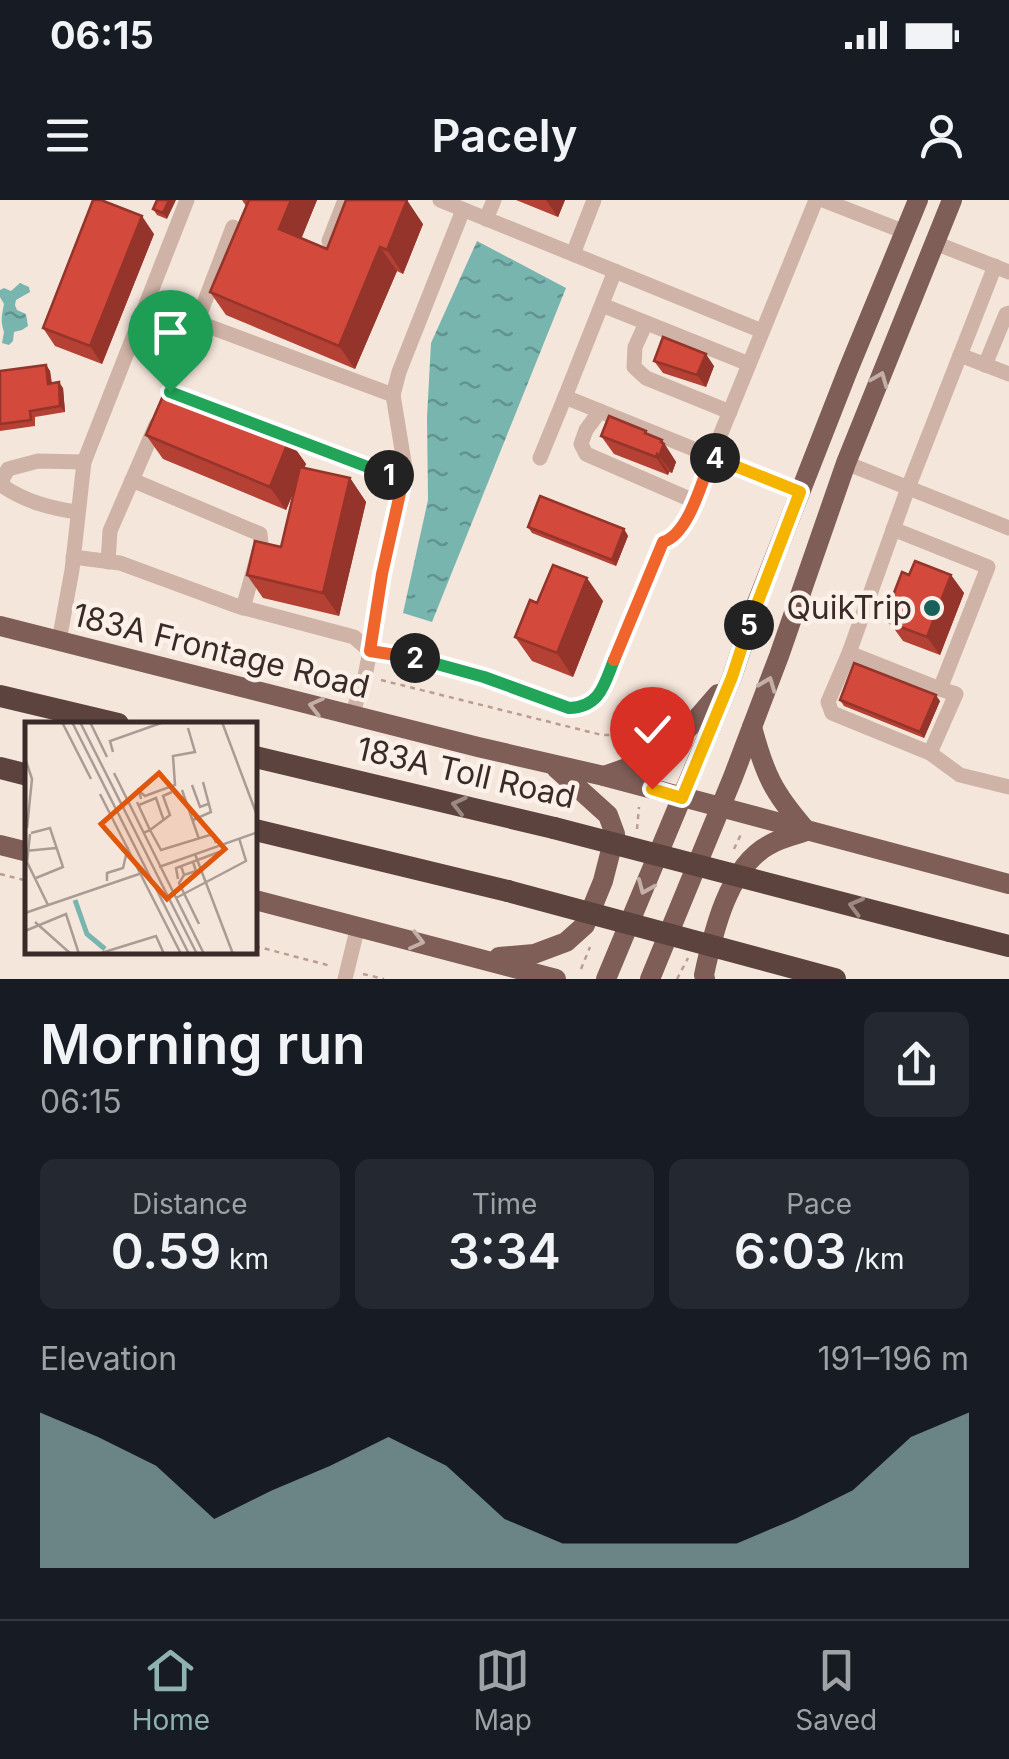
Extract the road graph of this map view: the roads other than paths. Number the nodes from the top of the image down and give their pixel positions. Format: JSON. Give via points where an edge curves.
{"nodes":[{"id":1,"x":187,"y":200,"type":"edge"},
{"id":2,"x":345,"y":200,"type":"edge"},
{"id":3,"x":440,"y":200,"type":"edge"},
{"id":4,"x":494,"y":200,"type":"edge"},
{"id":5,"x":594,"y":200,"type":"edge"},
{"id":6,"x":820,"y":200,"type":"edge"},
{"id":7,"x":918,"y":200,"type":"edge"},
{"id":8,"x":952,"y":200,"type":"edge"},
{"id":9,"x":463,"y":210,"type":"junction"},
{"id":10,"x":486,"y":219,"type":"junction"},
{"id":11,"x":233,"y":228,"type":"edge"},
{"id":12,"x":905,"y":232,"type":"junction"},
{"id":13,"x":329,"y":241,"type":"edge"},
{"id":14,"x":935,"y":244,"type":"junction"},
{"id":15,"x":573,"y":254,"type":"junction"},
{"id":16,"x":1002,"y":269,"type":"edge"},
{"id":17,"x":615,"y":271,"type":"junction"},
{"id":18,"x":602,"y":306,"type":"junction"},
{"id":19,"x":1009,"y":313,"type":"edge"},
{"id":20,"x":646,"y":323,"type":"junction"},
{"id":21,"x":762,"y":331,"type":"junction"},
{"id":22,"x":960,"y":355,"type":"junction"},
{"id":23,"x":749,"y":364,"type":"junction"},
{"id":24,"x":985,"y":365,"type":"junction"},
{"id":25,"x":1009,"y":374,"type":"edge"},
{"id":26,"x":393,"y":395,"type":"junction"},
{"id":27,"x":565,"y":397,"type":"junction"},
{"id":28,"x":188,"y":399,"type":"edge"},
{"id":29,"x":162,"y":410,"type":"edge"},
{"id":30,"x":600,"y":411,"type":"junction"},
{"id":31,"x":730,"y":412,"type":"junction"},
{"id":32,"x":712,"y":456,"type":"junction"},
{"id":33,"x":540,"y":458,"type":"dead end"},
{"id":34,"x":84,"y":462,"type":"junction"},
{"id":35,"x":846,"y":463,"type":"junction"},
{"id":36,"x":1,"y":476,"type":"edge"},
{"id":37,"x":132,"y":480,"type":"junction"},
{"id":38,"x":403,"y":480,"type":"junction"},
{"id":39,"x":908,"y":488,"type":"junction"},
{"id":40,"x":800,"y":492,"type":"junction"},
{"id":41,"x":694,"y":502,"type":"junction"},
{"id":42,"x":77,"y":512,"type":"junction"},
{"id":43,"x":1009,"y":528,"type":"edge"},
{"id":44,"x":893,"y":529,"type":"junction"},
{"id":45,"x":73,"y":558,"type":"junction"},
{"id":46,"x":108,"y":562,"type":"junction"},
{"id":47,"x":243,"y":608,"type":"junction"},
{"id":48,"x":0,"y":626,"type":"edge"},
{"id":49,"x":59,"y":641,"type":"junction"},
{"id":50,"x":370,"y":651,"type":"junction"},
{"id":51,"x":849,"y":653,"type":"junction"},
{"id":52,"x":732,"y":677,"type":"junction"},
{"id":53,"x":940,"y":689,"type":"junction"},
{"id":54,"x":0,"y":696,"type":"edge"},
{"id":55,"x":352,"y":716,"type":"junction"},
{"id":56,"x":110,"y":722,"type":"edge"},
{"id":57,"x":752,"y":728,"type":"junction"},
{"id":58,"x":930,"y":753,"type":"junction"},
{"id":59,"x":258,"y":757,"type":"edge"},
{"id":60,"x":552,"y":764,"type":"junction"},
{"id":61,"x":0,"y":768,"type":"edge"},
{"id":62,"x":25,"y":773,"type":"edge"},
{"id":63,"x":604,"y":776,"type":"junction"},
{"id":64,"x":1009,"y":787,"type":"edge"},
{"id":65,"x":682,"y":798,"type":"junction"},
{"id":66,"x":720,"y":808,"type":"junction"},
{"id":67,"x":258,"y":831,"type":"edge"},
{"id":68,"x":806,"y":831,"type":"junction"},
{"id":69,"x":0,"y":845,"type":"edge"},
{"id":70,"x":25,"y":851,"type":"edge"},
{"id":71,"x":1009,"y":884,"type":"edge"},
{"id":72,"x":258,"y":901,"type":"edge"},
{"id":73,"x":358,"y":926,"type":"junction"},
{"id":74,"x":1009,"y":946,"type":"edge"},
{"id":75,"x":482,"y":958,"type":"junction"},
{"id":76,"x":346,"y":974,"type":"edge"},
{"id":77,"x":512,"y":979,"type":"edge"},
{"id":78,"x":556,"y":979,"type":"edge"},
{"id":79,"x":606,"y":979,"type":"edge"},
{"id":80,"x":650,"y":979,"type":"edge"},
{"id":81,"x":705,"y":979,"type":"edge"},
{"id":82,"x":835,"y":979,"type":"edge"}],
"edges":[{"from":1,"to":34,"type":"street"},
{"from":2,"to":13,"type":"street"},
{"from":3,"to":9,"type":"street"},
{"from":4,"to":10,"type":"street"},
{"from":5,"to":15,"type":"street"},
{"from":6,"to":12,"type":"street"},
{"from":6,"to":21,"type":"street"},
{"from":7,"to":12,"type":"main road"},
{"from":8,"to":14,"type":"main road"},
{"from":9,"to":10,"type":"street"},
{"from":9,"to":26,"type":"street"},
{"from":10,"to":15,"type":"street"},
{"from":11,"to":26,"type":"street","via":[[196,322]]},
{"from":12,"to":14,"type":"main road"},
{"from":12,"to":40,"type":"main road"},
{"from":14,"to":16,"type":"street"},
{"from":35,"to":14,"type":"main road","one_way":true},
{"from":15,"to":17,"type":"street"},
{"from":16,"to":22,"type":"street"},
{"from":17,"to":18,"type":"street"},
{"from":17,"to":21,"type":"street"},
{"from":18,"to":20,"type":"street"},
{"from":18,"to":27,"type":"street"},
{"from":19,"to":24,"type":"street"},
{"from":20,"to":23,"type":"street"},
{"from":20,"to":31,"type":"street","via":[[634,347],[634,366],[646,378]]},
{"from":21,"to":23,"type":"street"},
{"from":22,"to":24,"type":"street"},
{"from":22,"to":39,"type":"street"},
{"from":23,"to":31,"type":"street"},
{"from":24,"to":25,"type":"street"},
{"from":26,"to":38,"type":"street"},
{"from":27,"to":30,"type":"street"},
{"from":27,"to":33,"type":"street"},
{"from":28,"to":38,"type":"street"},
{"from":29,"to":37,"type":"street"},
{"from":30,"to":32,"type":"street"},
{"from":30,"to":41,"type":"street","via":[[581,444],[586,454]]},
{"from":31,"to":32,"type":"street"},
{"from":32,"to":40,"type":"street"},
{"from":32,"to":41,"type":"street"},
{"from":34,"to":36,"type":"street","via":[[38,461]]},
{"from":34,"to":42,"type":"street"},
{"from":35,"to":39,"type":"street"},
{"from":57,"to":35,"type":"main road","one_way":true},
{"from":36,"to":42,"type":"street","via":[[19,497]]},
{"from":37,"to":46,"type":"street","via":[[110,531]]},
{"from":37,"to":47,"type":"street","via":[[260,534]]},
{"from":38,"to":50,"type":"street"},
{"from":39,"to":43,"type":"street"},
{"from":39,"to":44,"type":"street"},
{"from":40,"to":52,"type":"main road"},
{"from":41,"to":50,"type":"street","via":[[682,528],[663,542],[600,694],[584,707]]},
{"from":42,"to":45,"type":"street"},
{"from":44,"to":51,"type":"street"},
{"from":44,"to":53,"type":"street","via":[[988,566]]},
{"from":45,"to":46,"type":"street"},
{"from":45,"to":49,"type":"street"},
{"from":46,"to":47,"type":"street"},
{"from":47,"to":50,"type":"street","via":[[354,637]]},
{"from":48,"to":49,"type":"main road","name":"183A Frontage Road"},
{"from":55,"to":49,"type":"main road","name":"183A Frontage Road","one_way":true},
{"from":50,"to":55,"type":"street"},
{"from":51,"to":53,"type":"street"},
{"from":51,"to":58,"type":"street","via":[[828,702],[832,713]]},
{"from":52,"to":63,"type":"main road","via":[[666,754]]},
{"from":52,"to":65,"type":"main road"},
{"from":53,"to":58,"type":"street","via":[[956,694]]},
{"from":54,"to":56,"type":"highway"},
{"from":55,"to":60,"type":"main road","name":"183A Frontage Road"},
{"from":57,"to":66,"type":"main road"},
{"from":57,"to":68,"type":"main road","via":[[764,771]]},
{"from":58,"to":64,"type":"street","via":[[960,775]]},
{"from":74,"to":59,"type":"highway","name":"183A Toll Road","one_way":true,"bridge":true},
{"from":60,"to":63,"type":"main road","name":"183A Frontage Road"},
{"from":60,"to":75,"type":"main road","via":[[608,815],[615,834],[603,882],[585,924],[566,942],[534,954]]},
{"from":61,"to":62,"type":"highway"},
{"from":63,"to":65,"type":"main road","name":"183A Frontage Road"},
{"from":65,"to":66,"type":"main road","name":"183A Frontage Road"},
{"from":65,"to":79,"type":"main road","one_way":true},
{"from":66,"to":68,"type":"main road","name":"183A Frontage Road"},
{"from":66,"to":80,"type":"main road"},
{"from":67,"to":82,"type":"highway","bridge":true},
{"from":68,"to":71,"type":"main road","name":"183A Frontage Road"},
{"from":68,"to":81,"type":"main road","via":[[768,845],[740,869],[712,936]]},
{"from":69,"to":70,"type":"main road"},
{"from":72,"to":73,"type":"main road"},
{"from":73,"to":75,"type":"main road","one_way":true},
{"from":73,"to":76,"type":"street"},
{"from":75,"to":77,"type":"main road"},
{"from":75,"to":78,"type":"main road"}]}
